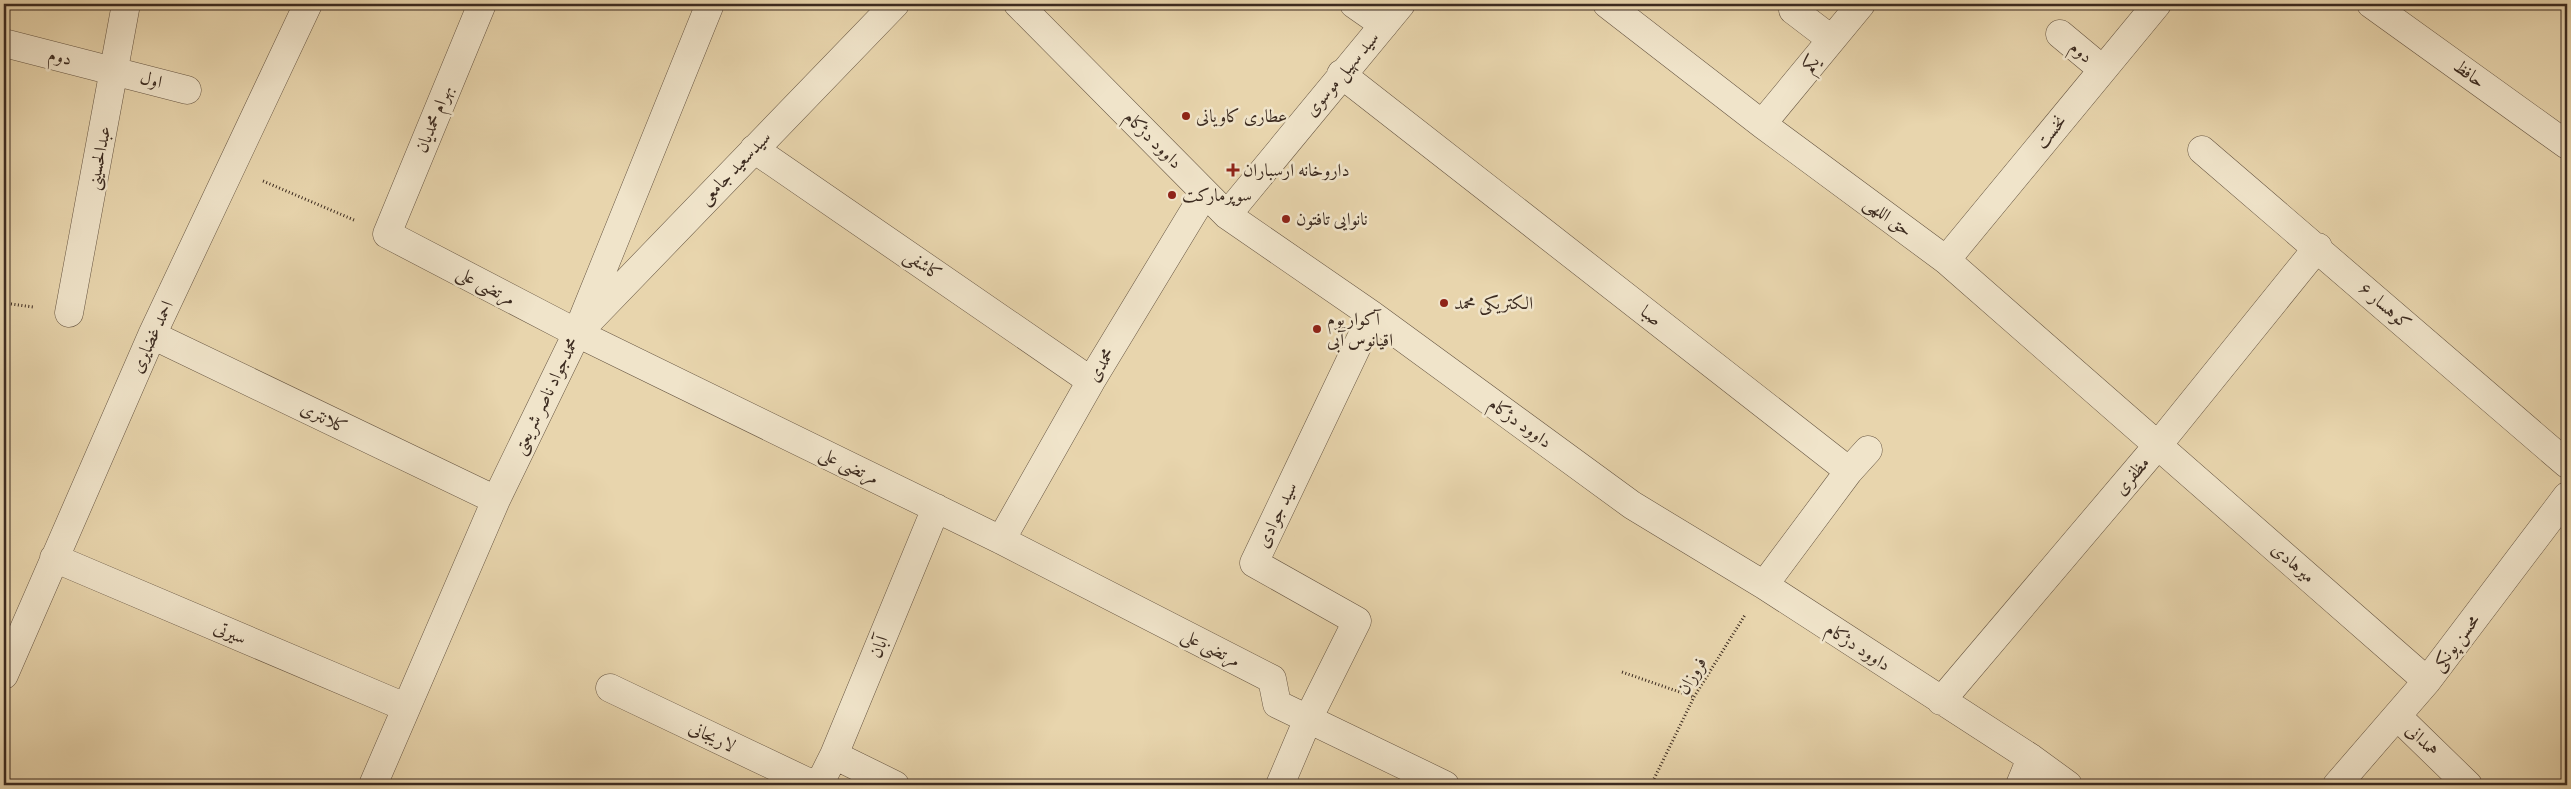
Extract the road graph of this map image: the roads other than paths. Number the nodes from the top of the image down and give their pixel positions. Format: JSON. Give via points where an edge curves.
{"nodes":[{"id":1,"x":126,"y":4,"type":"edge"},
{"id":2,"x":308,"y":4,"type":"edge"},
{"id":3,"x":482,"y":4,"type":"edge"},
{"id":4,"x":710,"y":4,"type":"edge"},
{"id":5,"x":895,"y":4,"type":"edge"},
{"id":6,"x":1018,"y":4,"type":"edge"},
{"id":7,"x":1354,"y":4,"type":"edge"},
{"id":8,"x":1400,"y":4,"type":"edge"},
{"id":9,"x":1606,"y":4,"type":"edge"},
{"id":10,"x":1860,"y":4,"type":"edge"},
{"id":11,"x":2157,"y":4,"type":"edge"},
{"id":12,"x":2371,"y":4,"type":"edge"},
{"id":13,"x":1793,"y":10,"type":"dead end"},
{"id":14,"x":1384,"y":25,"type":"junction"},
{"id":15,"x":2060,"y":34,"type":"dead end"},
{"id":16,"x":1831,"y":39,"type":"junction"},
{"id":17,"x":4,"y":43,"type":"edge"},
{"id":18,"x":2102,"y":69,"type":"junction"},
{"id":19,"x":115,"y":71,"type":"junction"},
{"id":20,"x":1341,"y":74,"type":"junction"},
{"id":21,"x":187,"y":90,"type":"dead end"},
{"id":22,"x":1762,"y":124,"type":"junction"},
{"id":23,"x":2567,"y":145,"type":"edge"},
{"id":24,"x":754,"y":149,"type":"junction"},
{"id":25,"x":2202,"y":150,"type":"dead end"},
{"id":26,"x":1205,"y":193,"type":"junction"},
{"id":27,"x":1227,"y":215,"type":"junction"},
{"id":28,"x":387,"y":234,"type":"joint"},
{"id":29,"x":2318,"y":247,"type":"junction"},
{"id":30,"x":1946,"y":260,"type":"junction"},
{"id":31,"x":70,"y":313,"type":"dead end"},
{"id":32,"x":1372,"y":315,"type":"junction"},
{"id":33,"x":577,"y":333,"type":"junction"},
{"id":34,"x":152,"y":335,"type":"junction"},
{"id":35,"x":1091,"y":381,"type":"junction"},
{"id":36,"x":2158,"y":445,"type":"junction"},
{"id":37,"x":1868,"y":450,"type":"dead end"},
{"id":38,"x":2567,"y":464,"type":"edge"},
{"id":39,"x":1849,"y":471,"type":"junction"},
{"id":40,"x":496,"y":500,"type":"junction"},
{"id":41,"x":2564,"y":505,"type":"edge"},
{"id":42,"x":936,"y":508,"type":"junction"},
{"id":43,"x":1001,"y":540,"type":"junction"},
{"id":44,"x":54,"y":558,"type":"junction"},
{"id":45,"x":1764,"y":585,"type":"junction"},
{"id":46,"x":4,"y":675,"type":"edge"},
{"id":47,"x":2427,"y":681,"type":"junction"},
{"id":48,"x":610,"y":688,"type":"dead end"},
{"id":49,"x":1941,"y":701,"type":"junction"},
{"id":50,"x":405,"y":708,"type":"junction"},
{"id":51,"x":2397,"y":716,"type":"junction"},
{"id":52,"x":1308,"y":719,"type":"junction"},
{"id":53,"x":834,"y":755,"type":"junction"},
{"id":54,"x":2031,"y":758,"type":"junction"},
{"id":55,"x":373,"y":785,"type":"edge"},
{"id":56,"x":814,"y":785,"type":"edge"},
{"id":57,"x":819,"y":785,"type":"edge"},
{"id":58,"x":895,"y":785,"type":"edge"},
{"id":59,"x":1280,"y":785,"type":"edge"},
{"id":60,"x":1444,"y":785,"type":"edge"},
{"id":61,"x":2020,"y":785,"type":"edge"},
{"id":62,"x":2068,"y":785,"type":"edge"},
{"id":63,"x":2337,"y":785,"type":"edge"},
{"id":64,"x":2468,"y":785,"type":"edge"}],
"edges":[{"from":1,"to":19,"type":"street","name":"عبدالحسینی"},
{"from":2,"to":34,"type":"street","name":"احمد غضایری"},
{"from":3,"to":28,"type":"street","name":"بهرام محمدیان"},
{"from":4,"to":33,"type":"street","name":"محمدجواد ناصر شریعتی"},
{"from":5,"to":24,"type":"street","name":"سیدسعید جامعی"},
{"from":6,"to":26,"type":"street","name":"داوود دژکام"},
{"from":7,"to":14,"type":"street"},
{"from":8,"to":14,"type":"street","name":"سید سهیل موسوی"},
{"from":9,"to":22,"type":"street","name":"حق اللهی"},
{"from":10,"to":16,"type":"street","name":"یکم"},
{"from":11,"to":18,"type":"street","name":"نخست"},
{"from":12,"to":23,"type":"street","name":"حافظ"},
{"from":13,"to":16,"type":"street"},
{"from":14,"to":20,"type":"street","name":"سید سهیل موسوی"},
{"from":15,"to":18,"type":"street","name":"دوم"},
{"from":16,"to":22,"type":"street","name":"یکم"},
{"from":17,"to":19,"type":"street","name":"دوم"},
{"from":18,"to":30,"type":"street","name":"نخست"},
{"from":19,"to":21,"type":"street","name":"اول"},
{"from":19,"to":31,"type":"street","name":"عبدالحسینی"},
{"from":20,"to":27,"type":"street","name":"سید سهیل موسوی"},
{"from":20,"to":39,"type":"street","name":"صبا"},
{"from":22,"to":30,"type":"street","name":"حق اللهی"},
{"from":24,"to":33,"type":"street","name":"سیدسعید جامعی"},
{"from":24,"to":35,"type":"street","name":"کاشفی"},
{"from":25,"to":29,"type":"street","name":"کوهسار ۶"},
{"from":26,"to":27,"type":"street","name":"داوود دژکام"},
{"from":26,"to":35,"type":"street","name":"محمدی"},
{"from":27,"to":32,"type":"street","name":"داوود دژکام"},
{"from":28,"to":33,"type":"street","name":"مرتضی علی"},
{"from":29,"to":36,"type":"street","name":"مظفری"},
{"from":29,"to":38,"type":"street","name":"کوهسار ۶"},
{"from":30,"to":36,"type":"street","name":"حق اللهی"},
{"from":32,"to":45,"type":"street","name":"داوود دژکام","via":[[1632,505]]},
{"from":32,"to":52,"type":"street","name":"سید جوادی","via":[[1254,563],[1357,621]]},
{"from":33,"to":40,"type":"street","name":"محمدجواد ناصر شریعتی"},
{"from":33,"to":42,"type":"street","name":"مرتضی علی"},
{"from":34,"to":40,"type":"street","name":"کلانتری"},
{"from":34,"to":44,"type":"street","name":"احمد غضایری"},
{"from":35,"to":43,"type":"street","name":"محمدی"},
{"from":36,"to":47,"type":"street","name":"میرهادی"},
{"from":36,"to":49,"type":"street","name":"مظفری"},
{"from":37,"to":39,"type":"street"},
{"from":39,"to":45,"type":"street"},
{"from":40,"to":50,"type":"street","name":"محمدجواد ناصر شریعتی"},
{"from":41,"to":47,"type":"street","name":"محسن پونکی"},
{"from":42,"to":43,"type":"street","name":"مرتضی علی"},
{"from":42,"to":53,"type":"street","name":"آبان"},
{"from":43,"to":52,"type":"street","name":"مرتضی علی","via":[[1272,679],[1277,704]]},
{"from":44,"to":46,"type":"street","name":"احمد غضایری"},
{"from":44,"to":50,"type":"street","name":"سیرتی"},
{"from":45,"to":49,"type":"street","name":"داوود دژکام"},
{"from":47,"to":51,"type":"street","name":"محسن پونکی"},
{"from":48,"to":56,"type":"street","name":"لاریجانی"},
{"from":49,"to":54,"type":"street","name":"داوود دژکام"},
{"from":50,"to":55,"type":"street","name":"محمدجواد ناصر شریعتی"},
{"from":51,"to":63,"type":"street","name":"محسن پونکی"},
{"from":51,"to":64,"type":"street","name":"همدانی"},
{"from":52,"to":59,"type":"street"},
{"from":52,"to":60,"type":"street","name":"مرتضی علی"},
{"from":53,"to":57,"type":"street","name":"آبان"},
{"from":53,"to":58,"type":"street"},
{"from":54,"to":61,"type":"street"},
{"from":54,"to":62,"type":"street","name":"داوود دژکام"}]}
